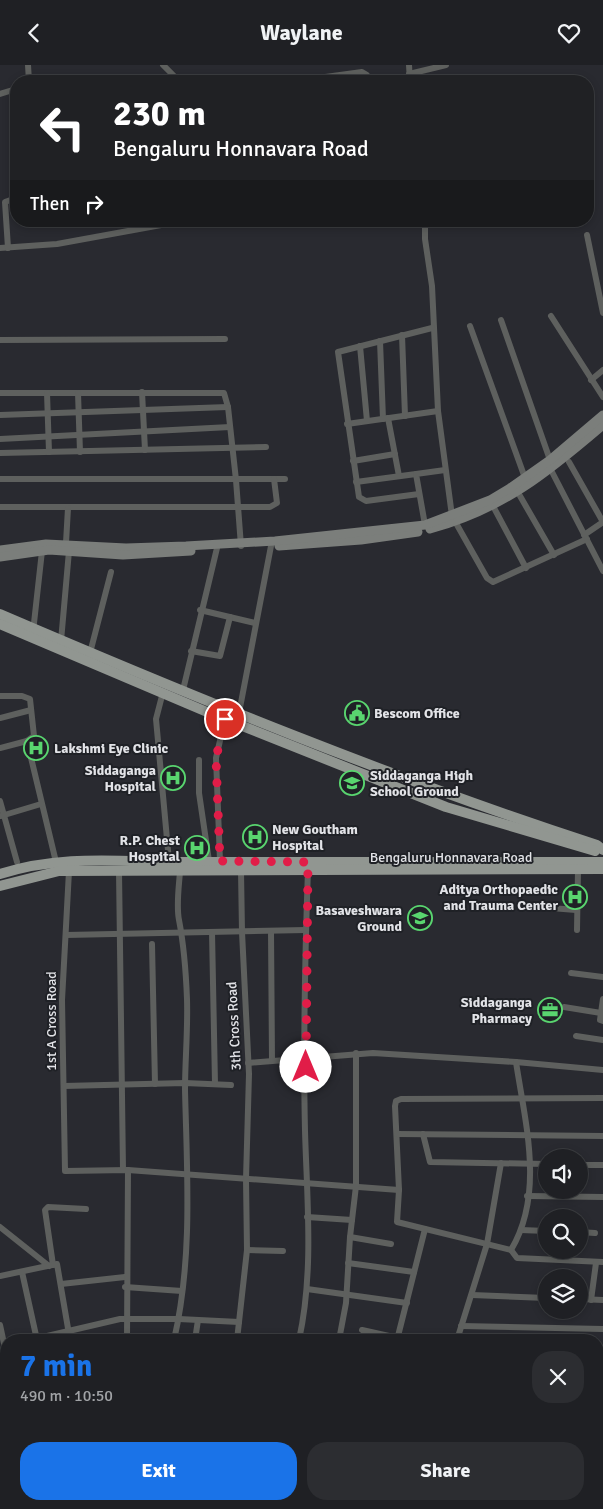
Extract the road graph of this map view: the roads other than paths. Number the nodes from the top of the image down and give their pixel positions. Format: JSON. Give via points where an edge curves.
{"nodes":[{"id":1,"x":163,"y":65,"type":"edge"},
{"id":2,"x":446,"y":65,"type":"edge"},
{"id":3,"x":173,"y":75,"type":"edge"},
{"id":4,"x":340,"y":75,"type":"edge"},
{"id":5,"x":367,"y":75,"type":"edge"},
{"id":6,"x":418,"y":75,"type":"edge"},
{"id":7,"x":10,"y":201,"type":"edge"},
{"id":8,"x":150,"y":227,"type":"edge"},
{"id":9,"x":425,"y":227,"type":"edge"},
{"id":10,"x":587,"y":235,"type":"dead end"},
{"id":11,"x":8,"y":247,"type":"junction"},
{"id":12,"x":0,"y":248,"type":"edge"},
{"id":13,"x":603,"y":313,"type":"edge"},
{"id":14,"x":551,"y":316,"type":"dead end"},
{"id":15,"x":501,"y":320,"type":"dead end"},
{"id":16,"x":470,"y":326,"type":"dead end"},
{"id":17,"x":432,"y":328,"type":"junction"},
{"id":18,"x":402,"y":335,"type":"junction"},
{"id":19,"x":225,"y":339,"type":"dead end"},
{"id":20,"x":0,"y":340,"type":"edge"},
{"id":21,"x":380,"y":341,"type":"junction"},
{"id":22,"x":360,"y":346,"type":"junction"},
{"id":23,"x":603,"y":370,"type":"edge"},
{"id":24,"x":591,"y":379,"type":"junction"},
{"id":25,"x":0,"y":393,"type":"edge"},
{"id":26,"x":47,"y":393,"type":"junction"},
{"id":27,"x":78,"y":393,"type":"junction"},
{"id":28,"x":142,"y":393,"type":"junction"},
{"id":29,"x":603,"y":397,"type":"edge"},
{"id":30,"x":228,"y":407,"type":"junction"},
{"id":31,"x":142,"y":410,"type":"junction"},
{"id":32,"x":438,"y":411,"type":"junction"},
{"id":33,"x":79,"y":413,"type":"junction"},
{"id":34,"x":48,"y":414,"type":"junction"},
{"id":35,"x":0,"y":415,"type":"edge"},
{"id":36,"x":603,"y":415,"type":"edge"},
{"id":37,"x":405,"y":416,"type":"junction"},
{"id":38,"x":386,"y":418,"type":"junction"},
{"id":39,"x":367,"y":421,"type":"junction"},
{"id":40,"x":347,"y":424,"type":"junction"},
{"id":41,"x":603,"y":425,"type":"edge"},
{"id":42,"x":230,"y":427,"type":"junction"},
{"id":43,"x":145,"y":431,"type":"junction"},
{"id":44,"x":79,"y":435,"type":"junction"},
{"id":45,"x":49,"y":437,"type":"junction"},
{"id":46,"x":0,"y":439,"type":"edge"},
{"id":47,"x":11,"y":439,"type":"junction"},
{"id":48,"x":266,"y":447,"type":"dead end"},
{"id":49,"x":233,"y":448,"type":"junction"},
{"id":50,"x":145,"y":450,"type":"junction"},
{"id":51,"x":50,"y":452,"type":"junction"},
{"id":52,"x":80,"y":452,"type":"junction"},
{"id":53,"x":0,"y":453,"type":"edge"},
{"id":54,"x":11,"y":453,"type":"junction"},
{"id":55,"x":395,"y":454,"type":"junction"},
{"id":56,"x":353,"y":461,"type":"junction"},
{"id":57,"x":569,"y":462,"type":"dead end"},
{"id":58,"x":550,"y":464,"type":"junction"},
{"id":59,"x":445,"y":470,"type":"junction"},
{"id":60,"x":416,"y":474,"type":"junction"},
{"id":61,"x":399,"y":476,"type":"junction"},
{"id":62,"x":525,"y":478,"type":"junction"},
{"id":63,"x":0,"y":479,"type":"edge"},
{"id":64,"x":274,"y":479,"type":"junction"},
{"id":65,"x":285,"y":479,"type":"dead end"},
{"id":66,"x":236,"y":480,"type":"junction"},
{"id":67,"x":356,"y":482,"type":"junction"},
{"id":68,"x":516,"y":489,"type":"junction"},
{"id":69,"x":419,"y":494,"type":"junction"},
{"id":70,"x":493,"y":506,"type":"junction"},
{"id":71,"x":0,"y":507,"type":"edge"},
{"id":72,"x":68,"y":508,"type":"junction"},
{"id":73,"x":238,"y":508,"type":"junction"},
{"id":74,"x":453,"y":519,"type":"junction"},
{"id":75,"x":603,"y":522,"type":"edge"},
{"id":76,"x":425,"y":525,"type":"junction"},
{"id":77,"x":585,"y":537,"type":"junction"},
{"id":78,"x":241,"y":545,"type":"junction"},
{"id":79,"x":271,"y":546,"type":"junction"},
{"id":80,"x":68,"y":547,"type":"junction"},
{"id":81,"x":217,"y":548,"type":"junction"},
{"id":82,"x":0,"y":550,"type":"edge"},
{"id":83,"x":42,"y":551,"type":"junction"},
{"id":84,"x":554,"y":555,"type":"junction"},
{"id":85,"x":0,"y":557,"type":"edge"},
{"id":86,"x":526,"y":568,"type":"junction"},
{"id":87,"x":603,"y":571,"type":"edge"},
{"id":88,"x":111,"y":572,"type":"dead end"},
{"id":89,"x":200,"y":610,"type":"junction"},
{"id":90,"x":0,"y":614,"type":"edge"},
{"id":91,"x":230,"y":617,"type":"junction"},
{"id":92,"x":255,"y":623,"type":"junction"},
{"id":93,"x":0,"y":624,"type":"edge"},
{"id":94,"x":33,"y":633,"type":"junction"},
{"id":95,"x":61,"y":641,"type":"junction"},
{"id":96,"x":191,"y":651,"type":"junction"},
{"id":97,"x":90,"y":653,"type":"junction"},
{"id":98,"x":164,"y":688,"type":"junction"},
{"id":99,"x":183,"y":690,"type":"junction"},
{"id":100,"x":0,"y":697,"type":"edge"},
{"id":101,"x":31,"y":710,"type":"junction"},
{"id":102,"x":239,"y":713,"type":"junction"},
{"id":103,"x":0,"y":718,"type":"edge"},
{"id":104,"x":225,"y":719,"type":"junction"},
{"id":105,"x":27,"y":741,"type":"junction"},
{"id":106,"x":0,"y":748,"type":"edge"},
{"id":107,"x":199,"y":760,"type":"dead end"},
{"id":108,"x":0,"y":801,"type":"edge"},
{"id":109,"x":41,"y":804,"type":"junction"},
{"id":110,"x":2,"y":816,"type":"edge"},
{"id":111,"x":581,"y":847,"type":"junction"},
{"id":112,"x":602,"y":850,"type":"edge"},
{"id":113,"x":17,"y":861,"type":"dead end"},
{"id":114,"x":169,"y":861,"type":"junction"},
{"id":115,"x":209,"y":861,"type":"junction"},
{"id":116,"x":220,"y":861,"type":"junction"},
{"id":117,"x":56,"y":862,"type":"junction"},
{"id":118,"x":570,"y":862,"type":"junction"},
{"id":119,"x":603,"y":863,"type":"edge"},
{"id":120,"x":308,"y":867,"type":"junction"},
{"id":121,"x":603,"y":869,"type":"edge"},
{"id":122,"x":578,"y":870,"type":"junction"},
{"id":123,"x":69,"y":871,"type":"junction"},
{"id":124,"x":119,"y":871,"type":"junction"},
{"id":125,"x":180,"y":871,"type":"junction"},
{"id":126,"x":241,"y":871,"type":"junction"},
{"id":127,"x":0,"y":874,"type":"edge"},
{"id":128,"x":0,"y":885,"type":"edge"},
{"id":129,"x":526,"y":906,"type":"dead end"},
{"id":130,"x":576,"y":910,"type":"junction"},
{"id":131,"x":306,"y":930,"type":"junction"},
{"id":132,"x":577,"y":930,"type":"dead end"},
{"id":133,"x":242,"y":931,"type":"junction"},
{"id":134,"x":271,"y":931,"type":"junction"},
{"id":135,"x":212,"y":932,"type":"junction"},
{"id":136,"x":183,"y":933,"type":"junction"},
{"id":137,"x":120,"y":934,"type":"junction"},
{"id":138,"x":66,"y":935,"type":"junction"},
{"id":139,"x":152,"y":944,"type":"dead end"},
{"id":140,"x":571,"y":973,"type":"dead end"},
{"id":141,"x":603,"y":977,"type":"edge"},
{"id":142,"x":603,"y":999,"type":"edge"},
{"id":143,"x":564,"y":1007,"type":"dead end"},
{"id":144,"x":601,"y":1013,"type":"junction"},
{"id":145,"x":603,"y":1021,"type":"edge"},
{"id":146,"x":576,"y":1036,"type":"dead end"},
{"id":147,"x":603,"y":1040,"type":"edge"},
{"id":148,"x":356,"y":1053,"type":"junction"},
{"id":149,"x":306,"y":1057,"type":"junction"},
{"id":150,"x":272,"y":1060,"type":"junction"},
{"id":151,"x":516,"y":1062,"type":"junction"},
{"id":152,"x":248,"y":1063,"type":"junction"},
{"id":153,"x":603,"y":1070,"type":"edge"},
{"id":154,"x":185,"y":1083,"type":"junction"},
{"id":155,"x":155,"y":1084,"type":"junction"},
{"id":156,"x":215,"y":1084,"type":"junction"},
{"id":157,"x":122,"y":1085,"type":"junction"},
{"id":158,"x":231,"y":1085,"type":"dead end"},
{"id":159,"x":64,"y":1086,"type":"junction"},
{"id":160,"x":603,"y":1098,"type":"edge"},
{"id":161,"x":521,"y":1099,"type":"junction"},
{"id":162,"x":396,"y":1134,"type":"junction"},
{"id":163,"x":423,"y":1134,"type":"junction"},
{"id":164,"x":527,"y":1135,"type":"junction"},
{"id":165,"x":603,"y":1136,"type":"edge"},
{"id":166,"x":501,"y":1163,"type":"junction"},
{"id":167,"x":531,"y":1164,"type":"junction"},
{"id":168,"x":538,"y":1164,"type":"edge"},
{"id":169,"x":588,"y":1165,"type":"edge"},
{"id":170,"x":603,"y":1165,"type":"edge"},
{"id":171,"x":125,"y":1170,"type":"junction"},
{"id":172,"x":188,"y":1174,"type":"junction"},
{"id":173,"x":246,"y":1179,"type":"junction"},
{"id":174,"x":308,"y":1182,"type":"junction"},
{"id":175,"x":356,"y":1186,"type":"junction"},
{"id":176,"x":399,"y":1189,"type":"junction"},
{"id":177,"x":538,"y":1195,"type":"edge"},
{"id":178,"x":588,"y":1195,"type":"edge"},
{"id":179,"x":527,"y":1196,"type":"junction"},
{"id":180,"x":603,"y":1197,"type":"edge"},
{"id":181,"x":86,"y":1209,"type":"dead end"},
{"id":182,"x":307,"y":1217,"type":"junction"},
{"id":183,"x":352,"y":1220,"type":"junction"},
{"id":184,"x":0,"y":1227,"type":"edge"},
{"id":185,"x":425,"y":1229,"type":"junction"},
{"id":186,"x":520,"y":1229,"type":"junction"},
{"id":187,"x":538,"y":1230,"type":"edge"},
{"id":188,"x":588,"y":1233,"type":"edge"},
{"id":189,"x":595,"y":1233,"type":"dead end"},
{"id":190,"x":350,"y":1237,"type":"junction"},
{"id":191,"x":392,"y":1244,"type":"dead end"},
{"id":192,"x":487,"y":1244,"type":"junction"},
{"id":193,"x":247,"y":1250,"type":"junction"},
{"id":194,"x":511,"y":1250,"type":"junction"},
{"id":195,"x":282,"y":1251,"type":"dead end"},
{"id":196,"x":348,"y":1263,"type":"junction"},
{"id":197,"x":600,"y":1263,"type":"edge"},
{"id":198,"x":51,"y":1266,"type":"junction"},
{"id":199,"x":22,"y":1271,"type":"junction"},
{"id":200,"x":414,"y":1272,"type":"junction"},
{"id":201,"x":0,"y":1276,"type":"edge"},
{"id":202,"x":126,"y":1277,"type":"junction"},
{"id":203,"x":61,"y":1284,"type":"junction"},
{"id":204,"x":125,"y":1287,"type":"junction"},
{"id":205,"x":307,"y":1289,"type":"junction"},
{"id":206,"x":182,"y":1291,"type":"junction"},
{"id":207,"x":346,"y":1294,"type":"junction"},
{"id":208,"x":472,"y":1295,"type":"junction"},
{"id":209,"x":538,"y":1298,"type":"edge"},
{"id":210,"x":588,"y":1300,"type":"edge"},
{"id":211,"x":591,"y":1300,"type":"junction"},
{"id":212,"x":603,"y":1300,"type":"edge"},
{"id":213,"x":407,"y":1303,"type":"junction"},
{"id":214,"x":125,"y":1319,"type":"junction"},
{"id":215,"x":179,"y":1319,"type":"junction"},
{"id":216,"x":198,"y":1320,"type":"junction"},
{"id":217,"x":238,"y":1322,"type":"junction"},
{"id":218,"x":461,"y":1326,"type":"junction"},
{"id":219,"x":603,"y":1329,"type":"edge"},
{"id":220,"x":362,"y":1330,"type":"dead end"},
{"id":221,"x":69,"y":1332,"type":"junction"},
{"id":222,"x":33,"y":1334,"type":"edge"},
{"id":223,"x":60,"y":1334,"type":"edge"},
{"id":224,"x":126,"y":1334,"type":"edge"},
{"id":225,"x":175,"y":1334,"type":"edge"},
{"id":226,"x":197,"y":1334,"type":"edge"},
{"id":227,"x":237,"y":1334,"type":"edge"},
{"id":228,"x":300,"y":1334,"type":"edge"},
{"id":229,"x":340,"y":1334,"type":"edge"},
{"id":230,"x":378,"y":1334,"type":"edge"},
{"id":231,"x":399,"y":1334,"type":"edge"},
{"id":232,"x":459,"y":1334,"type":"edge"}],
"edges":[{"from":1,"to":3,"type":"street"},
{"from":2,"to":6,"type":"street"},
{"from":4,"to":5,"type":"street","via":[[362,72]]},
{"from":7,"to":11,"type":"street","via":[[5,202]]},
{"from":8,"to":11,"type":"street","via":[[51,245]]},
{"from":9,"to":17,"type":"street","via":[[431,277]]},
{"from":10,"to":13,"type":"street"},
{"from":11,"to":12,"type":"street"},
{"from":14,"to":24,"type":"street"},
{"from":15,"to":58,"type":"street"},
{"from":16,"to":62,"type":"street"},
{"from":17,"to":18,"type":"street"},
{"from":17,"to":32,"type":"street"},
{"from":18,"to":21,"type":"street"},
{"from":18,"to":37,"type":"street"},
{"from":19,"to":20,"type":"street"},
{"from":21,"to":22,"type":"street"},
{"from":21,"to":38,"type":"street"},
{"from":22,"to":39,"type":"street"},
{"from":22,"to":40,"type":"street","via":[[338,352]]},
{"from":23,"to":24,"type":"street"},
{"from":24,"to":29,"type":"street"},
{"from":25,"to":26,"type":"street"},
{"from":26,"to":27,"type":"street"},
{"from":26,"to":34,"type":"street"},
{"from":27,"to":28,"type":"street"},
{"from":27,"to":33,"type":"street"},
{"from":28,"to":30,"type":"street","via":[[220,392],[226,396]]},
{"from":28,"to":31,"type":"street"},
{"from":30,"to":31,"type":"street"},
{"from":30,"to":42,"type":"street"},
{"from":31,"to":33,"type":"street"},
{"from":31,"to":43,"type":"street"},
{"from":32,"to":37,"type":"street"},
{"from":32,"to":59,"type":"street"},
{"from":33,"to":34,"type":"street"},
{"from":33,"to":44,"type":"street"},
{"from":34,"to":35,"type":"street"},
{"from":34,"to":45,"type":"street"},
{"from":36,"to":58,"type":"main road"},
{"from":37,"to":38,"type":"street"},
{"from":38,"to":39,"type":"street"},
{"from":38,"to":55,"type":"street"},
{"from":39,"to":40,"type":"street"},
{"from":40,"to":56,"type":"street"},
{"from":41,"to":58,"type":"main road"},
{"from":42,"to":43,"type":"street"},
{"from":42,"to":49,"type":"street"},
{"from":43,"to":44,"type":"street"},
{"from":43,"to":50,"type":"street"},
{"from":44,"to":45,"type":"street"},
{"from":44,"to":52,"type":"street"},
{"from":45,"to":47,"type":"street"},
{"from":45,"to":51,"type":"street"},
{"from":46,"to":47,"type":"street"},
{"from":47,"to":54,"type":"street"},
{"from":48,"to":49,"type":"street"},
{"from":49,"to":50,"type":"street"},
{"from":49,"to":66,"type":"street"},
{"from":50,"to":52,"type":"street"},
{"from":51,"to":52,"type":"street"},
{"from":51,"to":54,"type":"street"},
{"from":53,"to":54,"type":"street"},
{"from":55,"to":56,"type":"street"},
{"from":55,"to":61,"type":"street"},
{"from":56,"to":67,"type":"street"},
{"from":57,"to":75,"type":"street"},
{"from":58,"to":62,"type":"main road"},
{"from":58,"to":68,"type":"main road"},
{"from":58,"to":77,"type":"street"},
{"from":59,"to":60,"type":"street"},
{"from":59,"to":74,"type":"street"},
{"from":60,"to":61,"type":"street"},
{"from":60,"to":69,"type":"street"},
{"from":61,"to":67,"type":"street"},
{"from":62,"to":68,"type":"main road"},
{"from":63,"to":66,"type":"street"},
{"from":64,"to":65,"type":"street"},
{"from":64,"to":66,"type":"street"},
{"from":64,"to":73,"type":"street","via":[[275,506]]},
{"from":66,"to":73,"type":"street"},
{"from":67,"to":69,"type":"street","via":[[362,501]]},
{"from":68,"to":70,"type":"main road"},
{"from":68,"to":74,"type":"main road"},
{"from":68,"to":84,"type":"street"},
{"from":69,"to":76,"type":"street"},
{"from":70,"to":74,"type":"main road"},
{"from":70,"to":86,"type":"street"},
{"from":71,"to":72,"type":"street"},
{"from":72,"to":73,"type":"street"},
{"from":72,"to":80,"type":"street"},
{"from":73,"to":78,"type":"street"},
{"from":74,"to":76,"type":"main road"},
{"from":74,"to":79,"type":"main road","via":[[422,531],[388,537]]},
{"from":74,"to":86,"type":"street","via":[[487,578],[497,581]]},
{"from":75,"to":77,"type":"street"},
{"from":76,"to":78,"type":"main road"},
{"from":77,"to":84,"type":"street"},
{"from":77,"to":87,"type":"street"},
{"from":78,"to":79,"type":"main road"},
{"from":78,"to":80,"type":"main road"},
{"from":78,"to":81,"type":"main road"},
{"from":79,"to":92,"type":"street"},
{"from":80,"to":81,"type":"main road","via":[[139,555]]},
{"from":80,"to":82,"type":"main road","via":[[46,543]]},
{"from":80,"to":83,"type":"main road"},
{"from":80,"to":95,"type":"street"},
{"from":81,"to":89,"type":"street"},
{"from":83,"to":85,"type":"main road"},
{"from":83,"to":94,"type":"street"},
{"from":84,"to":86,"type":"street"},
{"from":88,"to":97,"type":"street"},
{"from":89,"to":91,"type":"street"},
{"from":89,"to":96,"type":"street"},
{"from":90,"to":94,"type":"main road"},
{"from":91,"to":92,"type":"street"},
{"from":91,"to":96,"type":"street","via":[[220,657]]},
{"from":92,"to":102,"type":"street"},
{"from":93,"to":94,"type":"main road"},
{"from":94,"to":95,"type":"main road"},
{"from":94,"to":98,"type":"main road"},
{"from":95,"to":97,"type":"main road"},
{"from":96,"to":99,"type":"street"},
{"from":97,"to":98,"type":"main road"},
{"from":98,"to":99,"type":"main road"},
{"from":98,"to":104,"type":"main road"},
{"from":98,"to":114,"type":"street","via":[[156,719]]},
{"from":99,"to":102,"type":"main road"},
{"from":100,"to":101,"type":"street","via":[[30,699]]},
{"from":101,"to":103,"type":"street"},
{"from":101,"to":105,"type":"street","via":[[34,735]]},
{"from":102,"to":112,"type":"main road","via":[[454,797],[597,845]]},
{"from":104,"to":111,"type":"main road","via":[[446,807]]},
{"from":104,"to":116,"type":"street","via":[[216,758]]},
{"from":105,"to":106,"type":"street"},
{"from":105,"to":109,"type":"street"},
{"from":107,"to":115,"type":"street","via":[[199,793]]},
{"from":108,"to":110,"type":"street"},
{"from":109,"to":110,"type":"street"},
{"from":109,"to":117,"type":"street"},
{"from":110,"to":113,"type":"street"},
{"from":111,"to":112,"type":"main road"},
{"from":111,"to":118,"type":"main road","via":[[583,856]]},
{"from":114,"to":115,"type":"main road","name":"Bengaluru Honnavara Road"},
{"from":114,"to":117,"type":"main road","name":"Bengaluru Honnavara Road","via":[[84,859]]},
{"from":115,"to":116,"type":"main road","name":"Bengaluru Honnavara Road"},
{"from":116,"to":120,"type":"main road","name":"Bengaluru Honnavara Road"},
{"from":117,"to":127,"type":"main road","name":"Bengaluru Honnavara Road"},
{"from":118,"to":119,"type":"main road","name":"Bengaluru Honnavara Road"},
{"from":118,"to":120,"type":"main road","name":"Bengaluru Honnavara Road"},
{"from":120,"to":122,"type":"main road","name":"Bengaluru Honnavara Road"},
{"from":120,"to":126,"type":"main road","name":"Bengaluru Honnavara Road"},
{"from":120,"to":131,"type":"street"},
{"from":121,"to":122,"type":"main road","name":"Bengaluru Honnavara Road"},
{"from":122,"to":130,"type":"street"},
{"from":123,"to":124,"type":"main road","name":"Bengaluru Honnavara Road"},
{"from":123,"to":128,"type":"main road","name":"Bengaluru Honnavara Road","via":[[46,873]]},
{"from":123,"to":138,"type":"street","name":"1st A Cross Road"},
{"from":124,"to":125,"type":"main road","name":"Bengaluru Honnavara Road"},
{"from":124,"to":137,"type":"street"},
{"from":125,"to":126,"type":"main road","name":"Bengaluru Honnavara Road"},
{"from":125,"to":136,"type":"street","via":[[178,919]]},
{"from":126,"to":133,"type":"street","name":"3th Cross Road"},
{"from":129,"to":130,"type":"street"},
{"from":130,"to":132,"type":"street"},
{"from":131,"to":134,"type":"street"},
{"from":131,"to":149,"type":"street"},
{"from":133,"to":134,"type":"street"},
{"from":133,"to":135,"type":"street"},
{"from":133,"to":152,"type":"street","name":"3th Cross Road"},
{"from":134,"to":150,"type":"street"},
{"from":135,"to":136,"type":"street"},
{"from":135,"to":156,"type":"street"},
{"from":136,"to":137,"type":"street"},
{"from":136,"to":154,"type":"street","via":[[187,1001]]},
{"from":137,"to":138,"type":"street"},
{"from":137,"to":157,"type":"street"},
{"from":138,"to":159,"type":"street","name":"1st A Cross Road","via":[[62,1007]]},
{"from":139,"to":155,"type":"street"},
{"from":140,"to":141,"type":"street"},
{"from":142,"to":144,"type":"street"},
{"from":143,"to":144,"type":"street"},
{"from":144,"to":145,"type":"street","via":[[600,1020]]},
{"from":146,"to":147,"type":"street"},
{"from":148,"to":149,"type":"street"},
{"from":148,"to":151,"type":"street"},
{"from":148,"to":175,"type":"street"},
{"from":149,"to":150,"type":"street"},
{"from":149,"to":174,"type":"street"},
{"from":150,"to":152,"type":"street"},
{"from":151,"to":153,"type":"street"},
{"from":151,"to":161,"type":"street"},
{"from":152,"to":173,"type":"street","name":"3th Cross Road"},
{"from":154,"to":155,"type":"street"},
{"from":154,"to":156,"type":"street"},
{"from":154,"to":172,"type":"street"},
{"from":155,"to":157,"type":"street"},
{"from":156,"to":158,"type":"street"},
{"from":157,"to":159,"type":"street"},
{"from":157,"to":171,"type":"street"},
{"from":159,"to":171,"type":"street","name":"1st A Cross Road","via":[[65,1171]]},
{"from":160,"to":161,"type":"street"},
{"from":161,"to":162,"type":"street","via":[[401,1099],[395,1106]]},
{"from":161,"to":164,"type":"street"},
{"from":162,"to":163,"type":"street"},
{"from":162,"to":176,"type":"street"},
{"from":163,"to":164,"type":"street"},
{"from":163,"to":166,"type":"street","via":[[430,1162]]},
{"from":164,"to":165,"type":"street"},
{"from":164,"to":167,"type":"street"},
{"from":166,"to":167,"type":"street"},
{"from":166,"to":192,"type":"street"},
{"from":167,"to":168,"type":"street"},
{"from":167,"to":179,"type":"street"},
{"from":169,"to":170,"type":"street"},
{"from":171,"to":172,"type":"street"},
{"from":171,"to":202,"type":"street"},
{"from":172,"to":173,"type":"street"},
{"from":172,"to":206,"type":"street"},
{"from":173,"to":174,"type":"street"},
{"from":173,"to":193,"type":"street","name":"3th Cross Road"},
{"from":174,"to":175,"type":"street"},
{"from":174,"to":182,"type":"street"},
{"from":175,"to":176,"type":"street"},
{"from":175,"to":183,"type":"street"},
{"from":176,"to":185,"type":"street","via":[[397,1222]]},
{"from":177,"to":179,"type":"street"},
{"from":178,"to":180,"type":"street"},
{"from":179,"to":186,"type":"street"},
{"from":181,"to":198,"type":"street","via":[[48,1207],[45,1210]]},
{"from":182,"to":183,"type":"street"},
{"from":182,"to":205,"type":"street"},
{"from":183,"to":190,"type":"street"},
{"from":184,"to":198,"type":"street"},
{"from":185,"to":192,"type":"street"},
{"from":185,"to":200,"type":"street"},
{"from":186,"to":187,"type":"street"},
{"from":186,"to":194,"type":"street"},
{"from":188,"to":189,"type":"street"},
{"from":190,"to":191,"type":"street"},
{"from":190,"to":196,"type":"street"},
{"from":192,"to":194,"type":"street"},
{"from":192,"to":208,"type":"street"},
{"from":193,"to":195,"type":"street"},
{"from":193,"to":217,"type":"street","name":"3th Cross Road"},
{"from":194,"to":197,"type":"street","via":[[517,1259]]},
{"from":196,"to":200,"type":"street"},
{"from":196,"to":207,"type":"street"},
{"from":197,"to":211,"type":"street"},
{"from":198,"to":199,"type":"street"},
{"from":198,"to":203,"type":"street","via":[[57,1264]]},
{"from":199,"to":201,"type":"street"},
{"from":199,"to":222,"type":"street"},
{"from":200,"to":213,"type":"street"},
{"from":202,"to":203,"type":"street"},
{"from":202,"to":204,"type":"street"},
{"from":203,"to":221,"type":"street"},
{"from":204,"to":206,"type":"street"},
{"from":204,"to":214,"type":"street"},
{"from":205,"to":207,"type":"street"},
{"from":205,"to":228,"type":"street"},
{"from":206,"to":215,"type":"street"},
{"from":207,"to":213,"type":"street"},
{"from":207,"to":229,"type":"street"},
{"from":208,"to":209,"type":"street"},
{"from":208,"to":218,"type":"street"},
{"from":210,"to":211,"type":"street"},
{"from":211,"to":212,"type":"street"},
{"from":213,"to":231,"type":"street"},
{"from":214,"to":215,"type":"street"},
{"from":214,"to":221,"type":"street"},
{"from":214,"to":224,"type":"street"},
{"from":215,"to":216,"type":"street"},
{"from":215,"to":225,"type":"street"},
{"from":216,"to":217,"type":"street"},
{"from":216,"to":226,"type":"street"},
{"from":217,"to":227,"type":"street","name":"3th Cross Road"},
{"from":218,"to":219,"type":"street"},
{"from":218,"to":232,"type":"street"},
{"from":220,"to":230,"type":"street"},
{"from":221,"to":223,"type":"street"}]}
